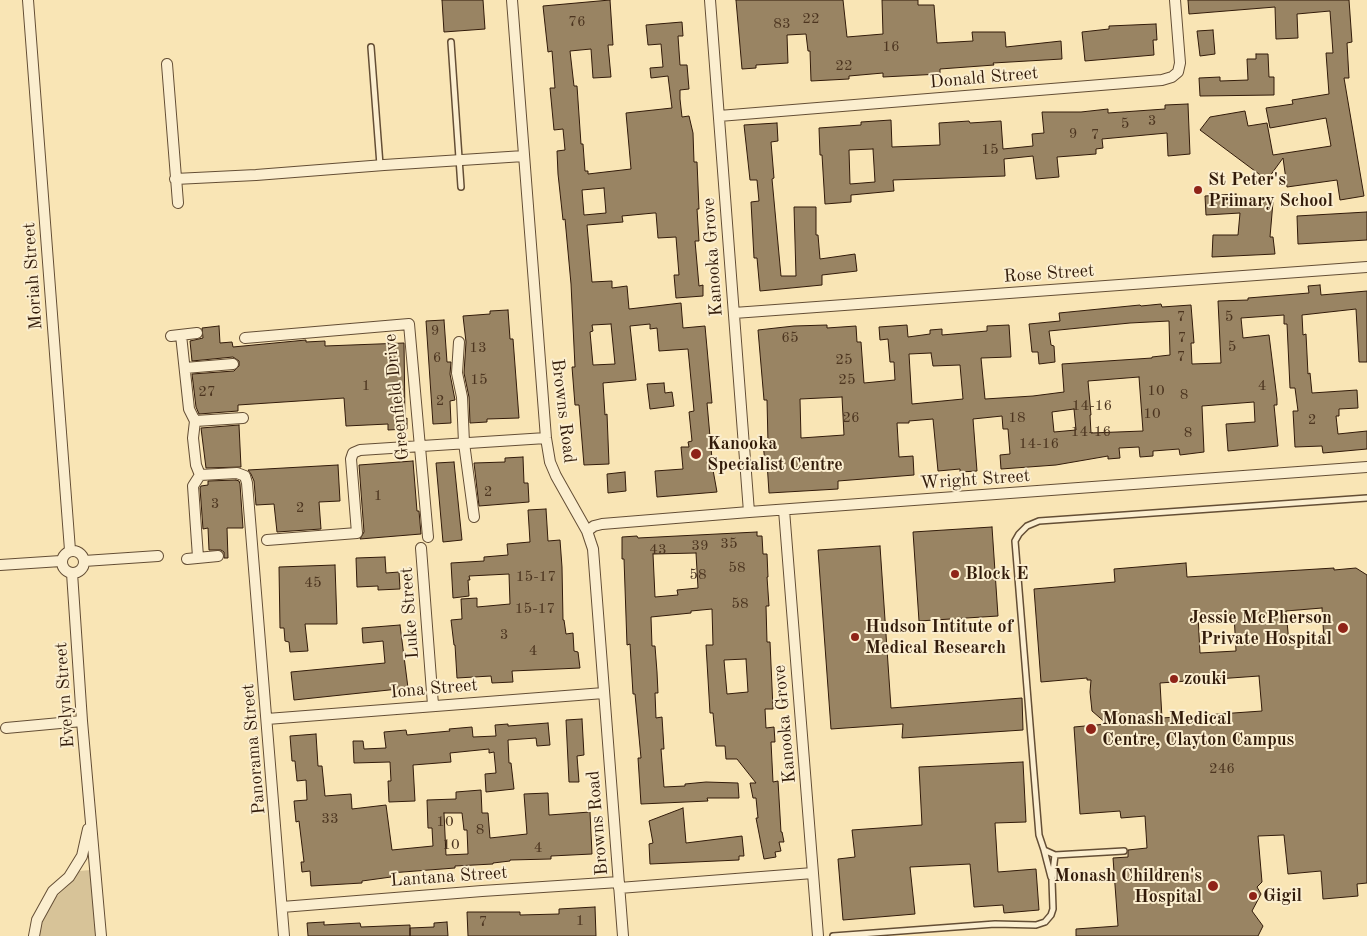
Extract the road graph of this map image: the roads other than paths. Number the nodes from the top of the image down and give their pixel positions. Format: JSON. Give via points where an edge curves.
{"nodes":[{"id":1,"x":28,"y":0,"type":"edge"},
{"id":2,"x":512,"y":0,"type":"edge"},
{"id":3,"x":710,"y":0,"type":"edge"},
{"id":4,"x":1175,"y":0,"type":"edge"},
{"id":5,"x":451,"y":42,"type":"dead end"},
{"id":6,"x":371,"y":47,"type":"dead end"},
{"id":7,"x":167,"y":64,"type":"dead end"},
{"id":8,"x":719,"y":116,"type":"junction"},
{"id":9,"x":524,"y":156,"type":"junction"},
{"id":10,"x":460,"y":160,"type":"junction"},
{"id":11,"x":380,"y":165,"type":"junction"},
{"id":12,"x":175,"y":179,"type":"junction"},
{"id":13,"x":462,"y":187,"type":"dead end"},
{"id":14,"x":178,"y":203,"type":"dead end"},
{"id":15,"x":1367,"y":267,"type":"edge"},
{"id":16,"x":734,"y":313,"type":"junction"},
{"id":17,"x":196,"y":333,"type":"dead end"},
{"id":18,"x":244,"y":338,"type":"dead end"},
{"id":19,"x":459,"y":342,"type":"dead end"},
{"id":20,"x":233,"y":364,"type":"dead end"},
{"id":21,"x":185,"y":368,"type":"junction"},
{"id":22,"x":242,"y":418,"type":"dead end"},
{"id":23,"x":194,"y":421,"type":"junction"},
{"id":24,"x":546,"y":438,"type":"junction"},
{"id":25,"x":464,"y":443,"type":"junction"},
{"id":26,"x":419,"y":447,"type":"junction"},
{"id":27,"x":1367,"y":467,"type":"edge"},
{"id":28,"x":200,"y":475,"type":"junction"},
{"id":29,"x":1367,"y":498,"type":"edge"},
{"id":30,"x":784,"y":510,"type":"junction"},
{"id":31,"x":749,"y":512,"type":"junction"},
{"id":32,"x":474,"y":517,"type":"dead end"},
{"id":33,"x":588,"y":531,"type":"junction"},
{"id":34,"x":428,"y":537,"type":"dead end"},
{"id":35,"x":267,"y":540,"type":"dead end"},
{"id":36,"x":421,"y":548,"type":"dead end"},
{"id":37,"x":70,"y":550,"type":"junction"},
{"id":38,"x":158,"y":556,"type":"dead end"},
{"id":39,"x":218,"y":556,"type":"dead end"},
{"id":40,"x":198,"y":557,"type":"junction"},
{"id":41,"x":187,"y":558,"type":"dead end"},
{"id":42,"x":62,"y":561,"type":"junction"},
{"id":43,"x":84,"y":561,"type":"junction"},
{"id":44,"x":0,"y":565,"type":"edge"},
{"id":45,"x":72,"y":573,"type":"junction"},
{"id":46,"x":604,"y":692,"type":"junction"},
{"id":47,"x":433,"y":705,"type":"junction"},
{"id":48,"x":267,"y":719,"type":"junction"},
{"id":49,"x":82,"y":721,"type":"junction"},
{"id":50,"x":6,"y":728,"type":"dead end"},
{"id":51,"x":90,"y":815,"type":"junction"},
{"id":52,"x":1044,"y":850,"type":"junction"},
{"id":53,"x":1124,"y":851,"type":"dead end"},
{"id":54,"x":1056,"y":854,"type":"junction"},
{"id":55,"x":813,"y":873,"type":"junction"},
{"id":56,"x":1052,"y":880,"type":"junction"},
{"id":57,"x":619,"y":885,"type":"junction"},
{"id":58,"x":282,"y":907,"type":"junction"},
{"id":59,"x":34,"y":936,"type":"edge"},
{"id":60,"x":101,"y":936,"type":"edge"},
{"id":61,"x":284,"y":936,"type":"edge"},
{"id":62,"x":623,"y":936,"type":"edge"},
{"id":63,"x":818,"y":936,"type":"edge"},
{"id":64,"x":833,"y":936,"type":"edge"}],
"edges":[{"from":1,"to":37,"type":"street","name":"Moriah Street"},
{"from":2,"to":9,"type":"street","name":"Browns Road"},
{"from":3,"to":8,"type":"street","name":"Kanooka Grove"},
{"from":4,"to":8,"type":"street","name":"Donald Street","via":[[1180,63],[1178,72],[1162,80]]},
{"from":5,"to":10,"type":"lane"},
{"from":6,"to":11,"type":"lane"},
{"from":7,"to":12,"type":"street"},
{"from":8,"to":16,"type":"street","name":"Kanooka Grove"},
{"from":9,"to":10,"type":"street"},
{"from":9,"to":24,"type":"street","name":"Browns Road"},
{"from":10,"to":11,"type":"street"},
{"from":10,"to":13,"type":"lane"},
{"from":11,"to":12,"type":"street"},
{"from":12,"to":14,"type":"street"},
{"from":15,"to":16,"type":"street","name":"Rose Street"},
{"from":16,"to":31,"type":"street","name":"Kanooka Grove"},
{"from":17,"to":21,"type":"street","via":[[176,336]]},
{"from":18,"to":26,"type":"street","name":"Greenfield Drive","via":[[410,324]]},
{"from":19,"to":25,"type":"street","via":[[457,372],[462,397]]},
{"from":20,"to":21,"type":"street"},
{"from":21,"to":23,"type":"street","via":[[189,409]]},
{"from":22,"to":23,"type":"street"},
{"from":23,"to":28,"type":"street","via":[[193,438]]},
{"from":24,"to":25,"type":"street"},
{"from":24,"to":33,"type":"street","name":"Browns Road","via":[[556,476]]},
{"from":25,"to":26,"type":"street"},
{"from":25,"to":32,"type":"street"},
{"from":26,"to":34,"type":"street","name":"Greenfield Drive"},
{"from":26,"to":35,"type":"street","via":[[353,453],[357,533]]},
{"from":27,"to":30,"type":"street","name":"Wright Street"},
{"from":28,"to":40,"type":"street","via":[[193,486]]},
{"from":28,"to":48,"type":"street","name":"Panorama Street","via":[[237,473],[245,476],[248,483]]},
{"from":29,"to":52,"type":"lane","via":[[1039,521],[1019,534],[1015,541],[1039,835]]},
{"from":30,"to":31,"type":"street","name":"Wright Street"},
{"from":30,"to":55,"type":"street","name":"Kanooka Grove"},
{"from":31,"to":33,"type":"street","name":"Wright Street","via":[[602,524]]},
{"from":33,"to":46,"type":"street","name":"Browns Road","via":[[593,549]]},
{"from":36,"to":47,"type":"street","name":"Luke Street"},
{"from":37,"to":42,"type":"street"},
{"from":37,"to":43,"type":"street","via":[[80,552]]},
{"from":38,"to":43,"type":"street"},
{"from":39,"to":40,"type":"street"},
{"from":40,"to":41,"type":"street"},
{"from":42,"to":44,"type":"street"},
{"from":42,"to":45,"type":"street","via":[[64,569]]},
{"from":43,"to":45,"type":"street","via":[[81,570]]},
{"from":45,"to":49,"type":"street","name":"Evelyn Street"},
{"from":46,"to":47,"type":"street","name":"Iona Street"},
{"from":46,"to":57,"type":"street","name":"Browns Road"},
{"from":47,"to":48,"type":"street","name":"Iona Street"},
{"from":48,"to":58,"type":"street","name":"Panorama Street"},
{"from":49,"to":50,"type":"street"},
{"from":49,"to":51,"type":"street","name":"Evelyn Street"},
{"from":51,"to":59,"type":"street","name":"Evelyn Street","via":[[82,856],[69,877],[53,891],[38,920]]},
{"from":51,"to":60,"type":"street","name":"Evelyn Street"},
{"from":52,"to":54,"type":"lane"},
{"from":52,"to":56,"type":"lane"},
{"from":53,"to":54,"type":"lane"},
{"from":54,"to":56,"type":"lane"},
{"from":55,"to":57,"type":"street","name":"Lantana Street"},
{"from":55,"to":63,"type":"street","name":"Kanooka Grove"},
{"from":56,"to":64,"type":"lane","via":[[1051,915],[1036,925],[939,927]]},
{"from":57,"to":58,"type":"street","name":"Lantana Street","via":[[482,891]]},
{"from":57,"to":62,"type":"street","name":"Browns Road"},
{"from":58,"to":61,"type":"street","name":"Panorama Street"}]}
